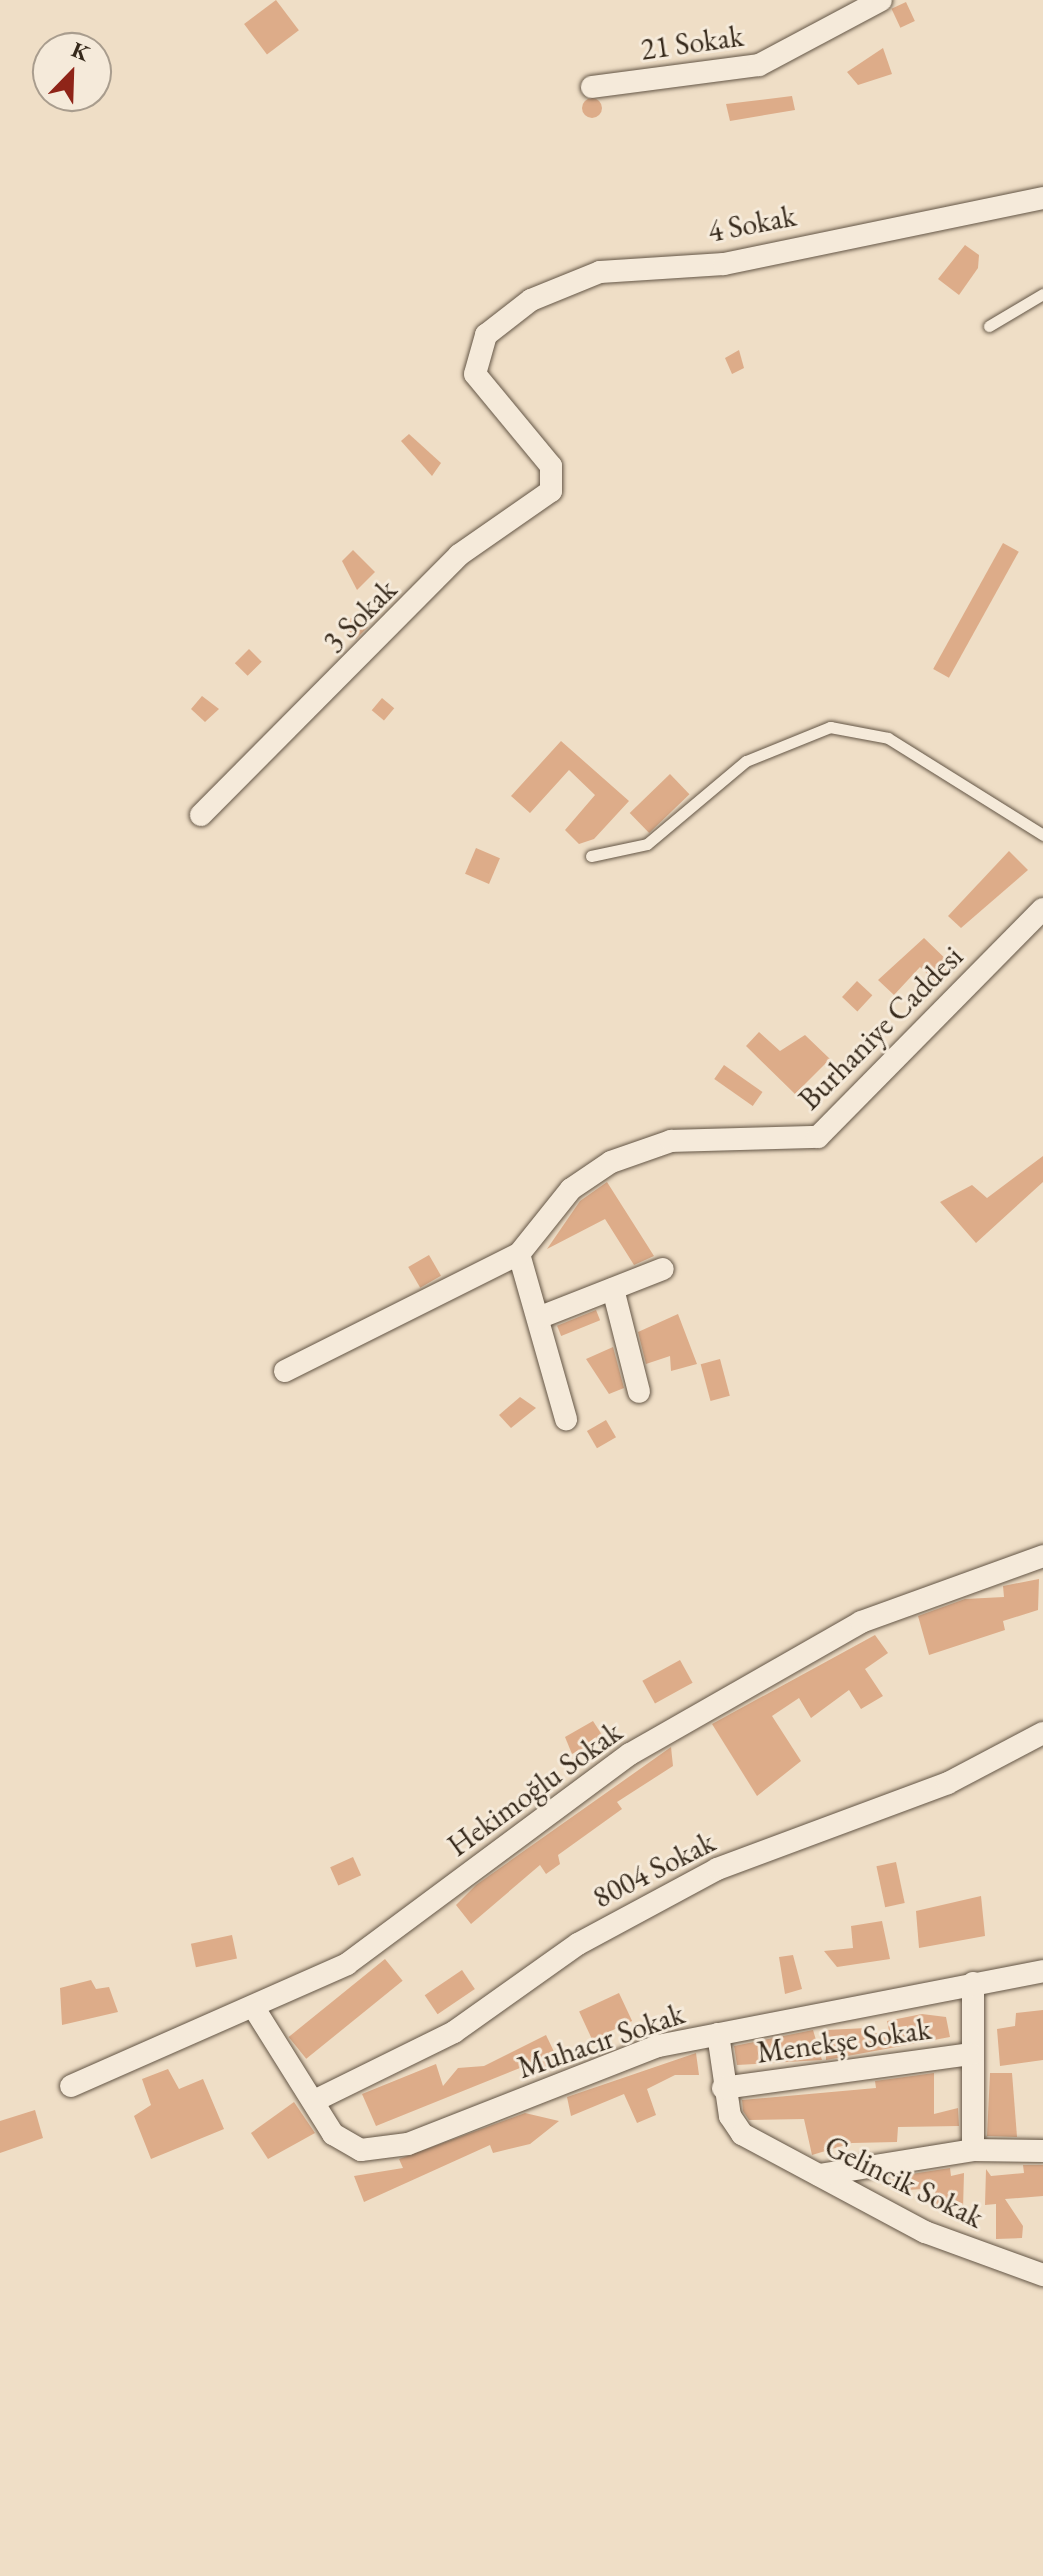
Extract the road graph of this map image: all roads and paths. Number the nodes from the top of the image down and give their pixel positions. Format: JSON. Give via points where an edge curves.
{"nodes":[{"id":1,"x":881,"y":0,"type":"edge"},
{"id":2,"x":592,"y":87,"type":"dead end"},
{"id":3,"x":1043,"y":198,"type":"edge"},
{"id":4,"x":1043,"y":294,"type":"edge"},
{"id":5,"x":989,"y":326,"type":"dead end"},
{"id":6,"x":551,"y":466,"type":"joint"},
{"id":7,"x":201,"y":815,"type":"dead end"},
{"id":8,"x":1043,"y":835,"type":"edge"},
{"id":9,"x":591,"y":856,"type":"dead end"},
{"id":10,"x":1043,"y":909,"type":"edge"},
{"id":11,"x":519,"y":1254,"type":"junction"},
{"id":12,"x":663,"y":1269,"type":"dead end"},
{"id":13,"x":613,"y":1289,"type":"junction"},
{"id":14,"x":538,"y":1318,"type":"junction"},
{"id":15,"x":285,"y":1371,"type":"dead end"},
{"id":16,"x":639,"y":1392,"type":"dead end"},
{"id":17,"x":566,"y":1419,"type":"dead end"},
{"id":18,"x":1043,"y":1556,"type":"edge"},
{"id":19,"x":1043,"y":1733,"type":"edge"},
{"id":20,"x":1043,"y":1971,"type":"edge"},
{"id":21,"x":973,"y":1983,"type":"junction"},
{"id":22,"x":254,"y":2008,"type":"junction"},
{"id":23,"x":718,"y":2034,"type":"junction"},
{"id":24,"x":972,"y":2054,"type":"junction"},
{"id":25,"x":71,"y":2086,"type":"dead end"},
{"id":26,"x":723,"y":2088,"type":"junction"},
{"id":27,"x":314,"y":2101,"type":"junction"},
{"id":28,"x":973,"y":2150,"type":"junction"},
{"id":29,"x":1043,"y":2151,"type":"edge"},
{"id":30,"x":819,"y":2175,"type":"junction"},
{"id":31,"x":1043,"y":2275,"type":"edge"}],
"edges":[{"from":1,"to":2,"type":"street","name":"21 Sokak","via":[[759,65]]},
{"from":3,"to":6,"type":"street","name":"4 Sokak","via":[[724,264],[600,272],[531,300],[486,335],[475,374]]},
{"from":4,"to":5,"type":"lane","via":[[1013,305]]},
{"from":6,"to":7,"type":"street","name":"3 Sokak","via":[[551,491],[459,555]]},
{"from":8,"to":9,"type":"lane","via":[[888,738],[830,727],[746,761],[647,844]]},
{"from":10,"to":11,"type":"street","name":"Burhaniye Caddesi","via":[[818,1137],[671,1141],[611,1162],[571,1189]]},
{"from":11,"to":14,"type":"street"},
{"from":11,"to":15,"type":"street","name":"Burhaniye Caddesi"},
{"from":12,"to":13,"type":"street"},
{"from":13,"to":14,"type":"street"},
{"from":13,"to":16,"type":"street"},
{"from":14,"to":17,"type":"street"},
{"from":18,"to":22,"type":"street","name":"Hekimoğlu Sokak","via":[[861,1622],[630,1754],[347,1964]]},
{"from":19,"to":27,"type":"street","name":"8004 Sokak","via":[[948,1783],[717,1869],[578,1944],[454,2032]]},
{"from":20,"to":21,"type":"street","name":"Muhacır Sokak"},
{"from":21,"to":23,"type":"street","name":"Muhacır Sokak"},
{"from":21,"to":24,"type":"street"},
{"from":22,"to":25,"type":"street","name":"Hekimoğlu Sokak"},
{"from":22,"to":27,"type":"street","name":"Muhacır Sokak"},
{"from":23,"to":26,"type":"street"},
{"from":23,"to":27,"type":"street","name":"Muhacır Sokak","via":[[658,2046],[408,2144],[361,2150],[333,2134]]},
{"from":24,"to":26,"type":"street","name":"Menekşe Sokak"},
{"from":24,"to":28,"type":"street"},
{"from":26,"to":30,"type":"street","name":"Gelincik Sokak","via":[[742,2134]]},
{"from":28,"to":29,"type":"street"},
{"from":28,"to":30,"type":"street"},
{"from":30,"to":31,"type":"street","name":"Gelincik Sokak","via":[[925,2232]]}]}
